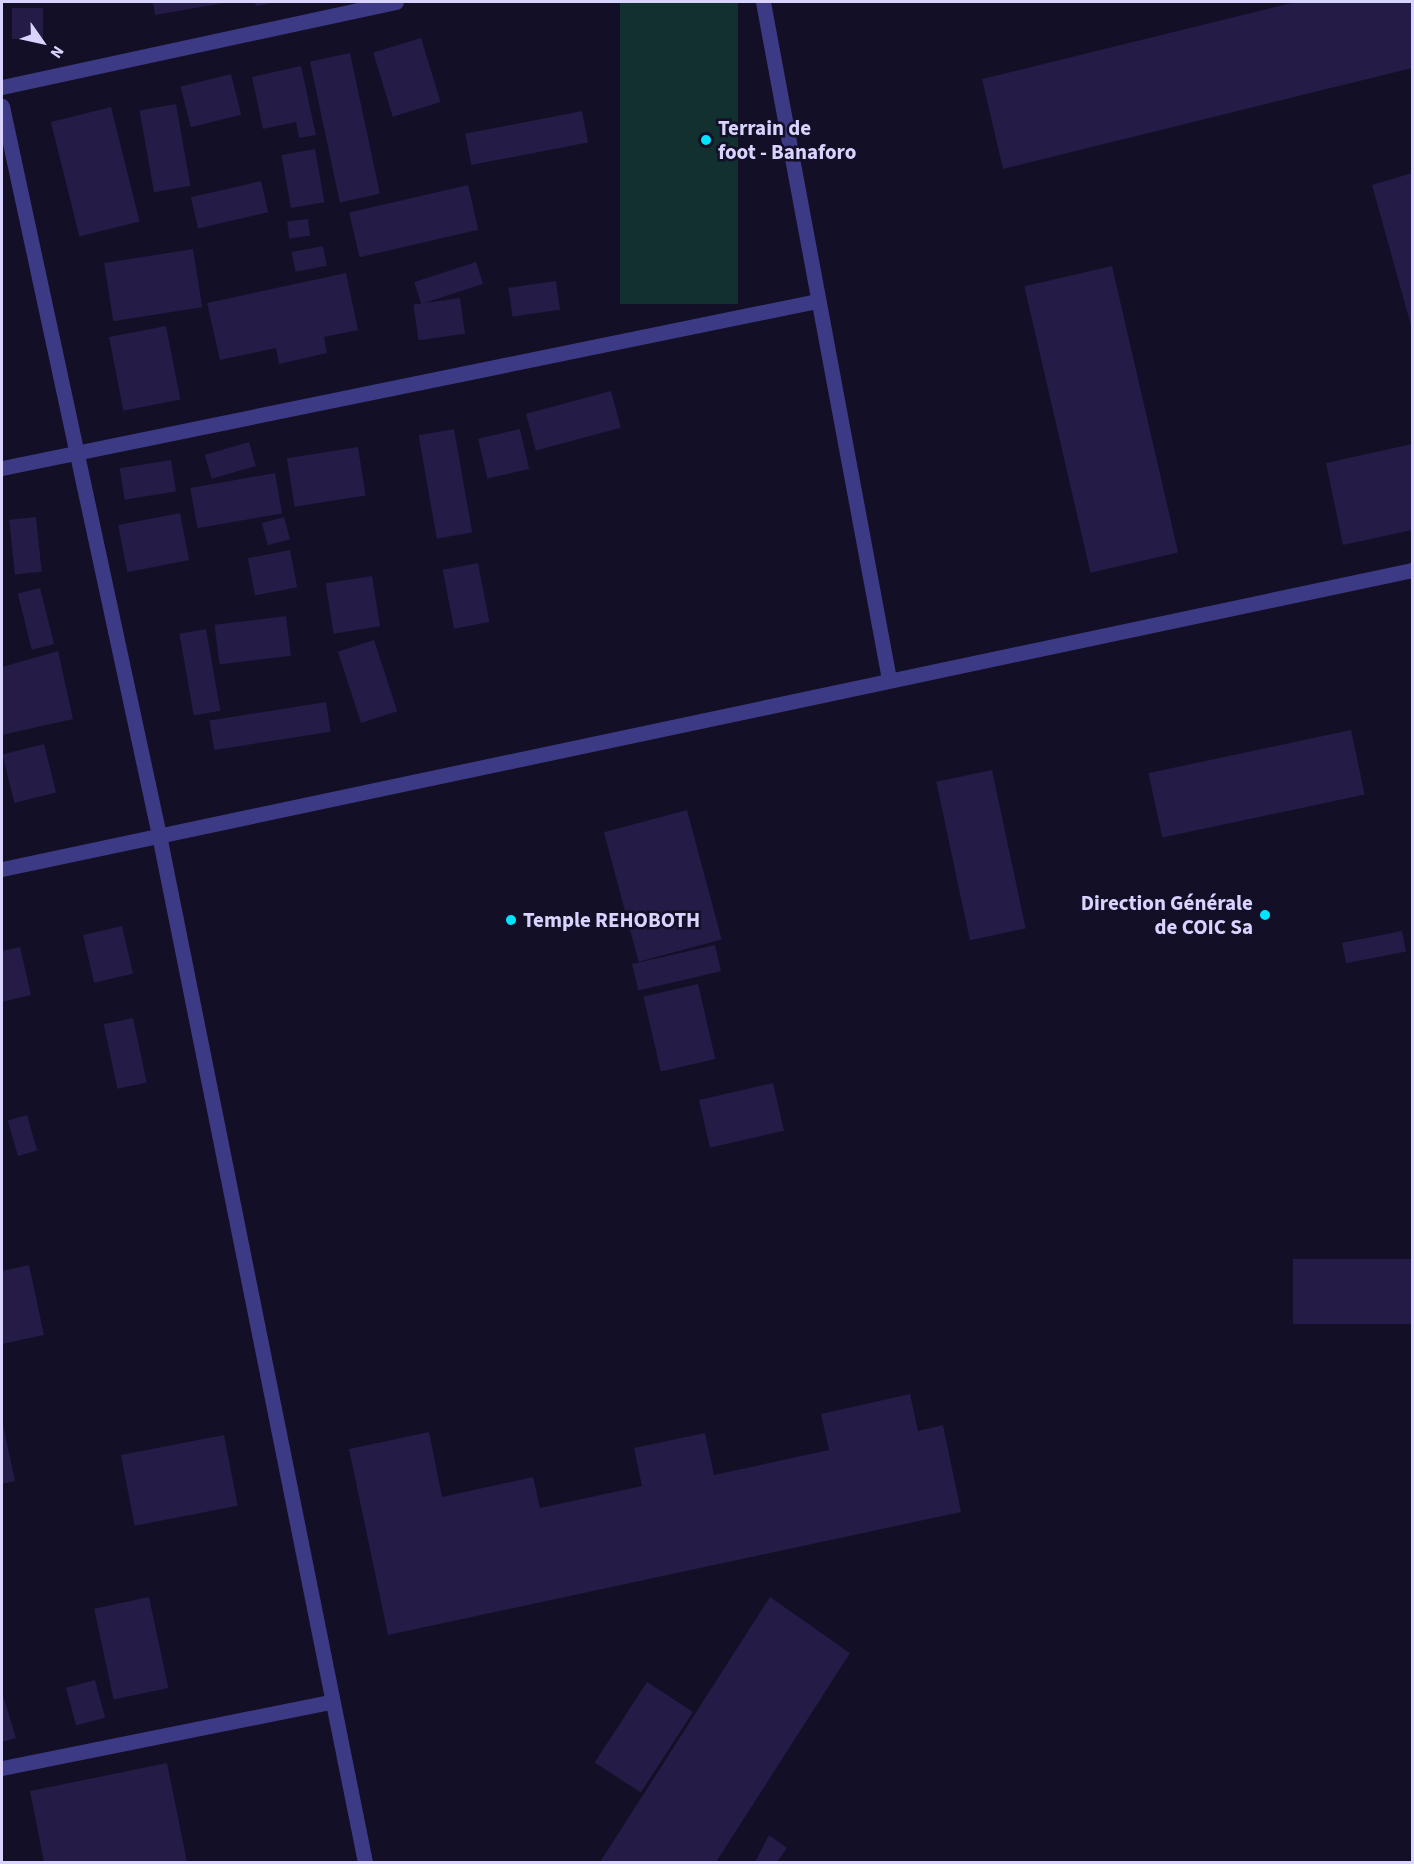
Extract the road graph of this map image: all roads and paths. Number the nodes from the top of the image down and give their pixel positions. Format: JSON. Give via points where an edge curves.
{"nodes":[{"id":1,"x":396,"y":2,"type":"edge"},
{"id":2,"x":763,"y":2,"type":"edge"},
{"id":3,"x":2,"y":87,"type":"edge"},
{"id":4,"x":2,"y":106,"type":"edge"},
{"id":5,"x":817,"y":301,"type":"junction"},
{"id":6,"x":76,"y":452,"type":"junction"},
{"id":7,"x":2,"y":468,"type":"edge"},
{"id":8,"x":1413,"y":570,"type":"edge"},
{"id":9,"x":889,"y":678,"type":"junction"},
{"id":10,"x":159,"y":835,"type":"junction"},
{"id":11,"x":2,"y":869,"type":"edge"},
{"id":12,"x":330,"y":1702,"type":"junction"},
{"id":13,"x":2,"y":1768,"type":"edge"},
{"id":14,"x":365,"y":1863,"type":"edge"}],
"edges":[{"from":1,"to":3,"type":"street"},
{"from":2,"to":5,"type":"street"},
{"from":4,"to":6,"type":"street"},
{"from":5,"to":6,"type":"street"},
{"from":5,"to":9,"type":"street"},
{"from":6,"to":7,"type":"street"},
{"from":6,"to":10,"type":"street"},
{"from":8,"to":9,"type":"street"},
{"from":9,"to":10,"type":"street"},
{"from":10,"to":11,"type":"street"},
{"from":10,"to":12,"type":"street"},
{"from":12,"to":13,"type":"street"},
{"from":12,"to":14,"type":"street"}]}
